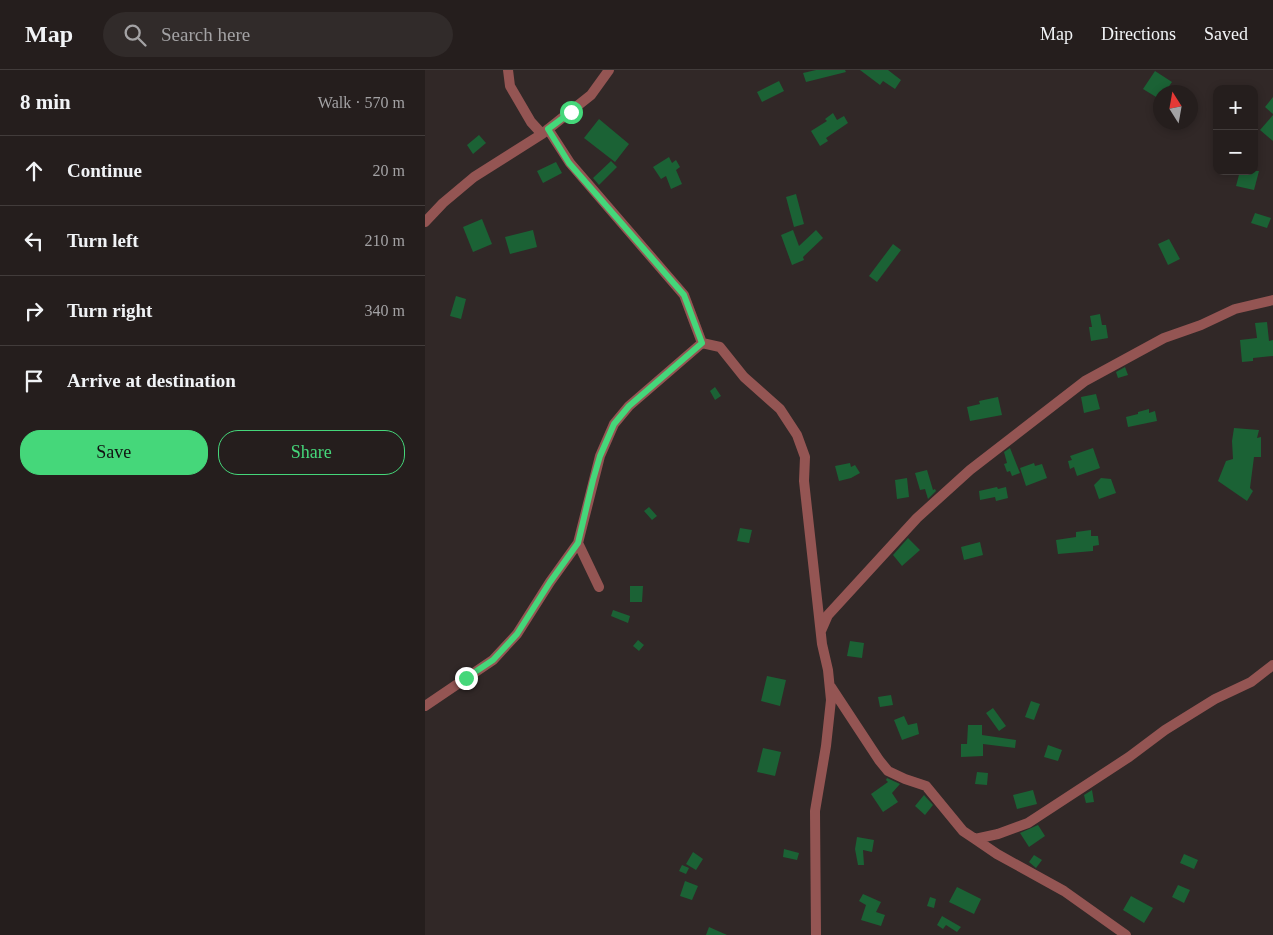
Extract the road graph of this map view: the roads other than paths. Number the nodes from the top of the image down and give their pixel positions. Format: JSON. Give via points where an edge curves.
{"nodes":[{"id":1,"x":507,"y":70,"type":"edge"},
{"id":2,"x":609,"y":70,"type":"edge"},
{"id":3,"x":545,"y":132,"type":"junction"},
{"id":4,"x":425,"y":222,"type":"edge"},
{"id":5,"x":1273,"y":300,"type":"edge"},
{"id":6,"x":702,"y":343,"type":"junction"},
{"id":7,"x":578,"y":543,"type":"junction"},
{"id":8,"x":599,"y":587,"type":"dead end"},
{"id":9,"x":821,"y":631,"type":"junction"},
{"id":10,"x":1273,"y":666,"type":"edge"},
{"id":11,"x":830,"y":686,"type":"junction"},
{"id":12,"x":425,"y":706,"type":"edge"},
{"id":13,"x":975,"y":839,"type":"junction"},
{"id":14,"x":816,"y":935,"type":"edge"},
{"id":15,"x":1126,"y":935,"type":"edge"}],
"edges":[{"from":1,"to":3,"type":"street","via":[[510,86],[531,122]]},
{"from":2,"to":3,"type":"street","via":[[591,95]]},
{"from":3,"to":4,"type":"street","via":[[474,177]]},
{"from":3,"to":6,"type":"street","via":[[684,295]]},
{"from":5,"to":9,"type":"street","via":[[1235,309],[1165,338],[1085,381],[970,470],[917,518],[828,615]]},
{"from":6,"to":7,"type":"street","via":[[629,406],[614,424],[600,456]]},
{"from":6,"to":9,"type":"street","via":[[720,347],[745,377],[780,409],[797,435],[805,457],[804,481]]},
{"from":7,"to":8,"type":"street"},
{"from":7,"to":12,"type":"street","via":[[517,634],[493,660]]},
{"from":9,"to":11,"type":"street"},
{"from":10,"to":13,"type":"street","via":[[1251,682],[1215,699],[1165,730],[1028,823]]},
{"from":11,"to":13,"type":"street","via":[[888,771],[926,786],[963,831]]},
{"from":11,"to":14,"type":"street","via":[[827,738],[815,811]]},
{"from":13,"to":15,"type":"street","via":[[1064,891]]}]}
